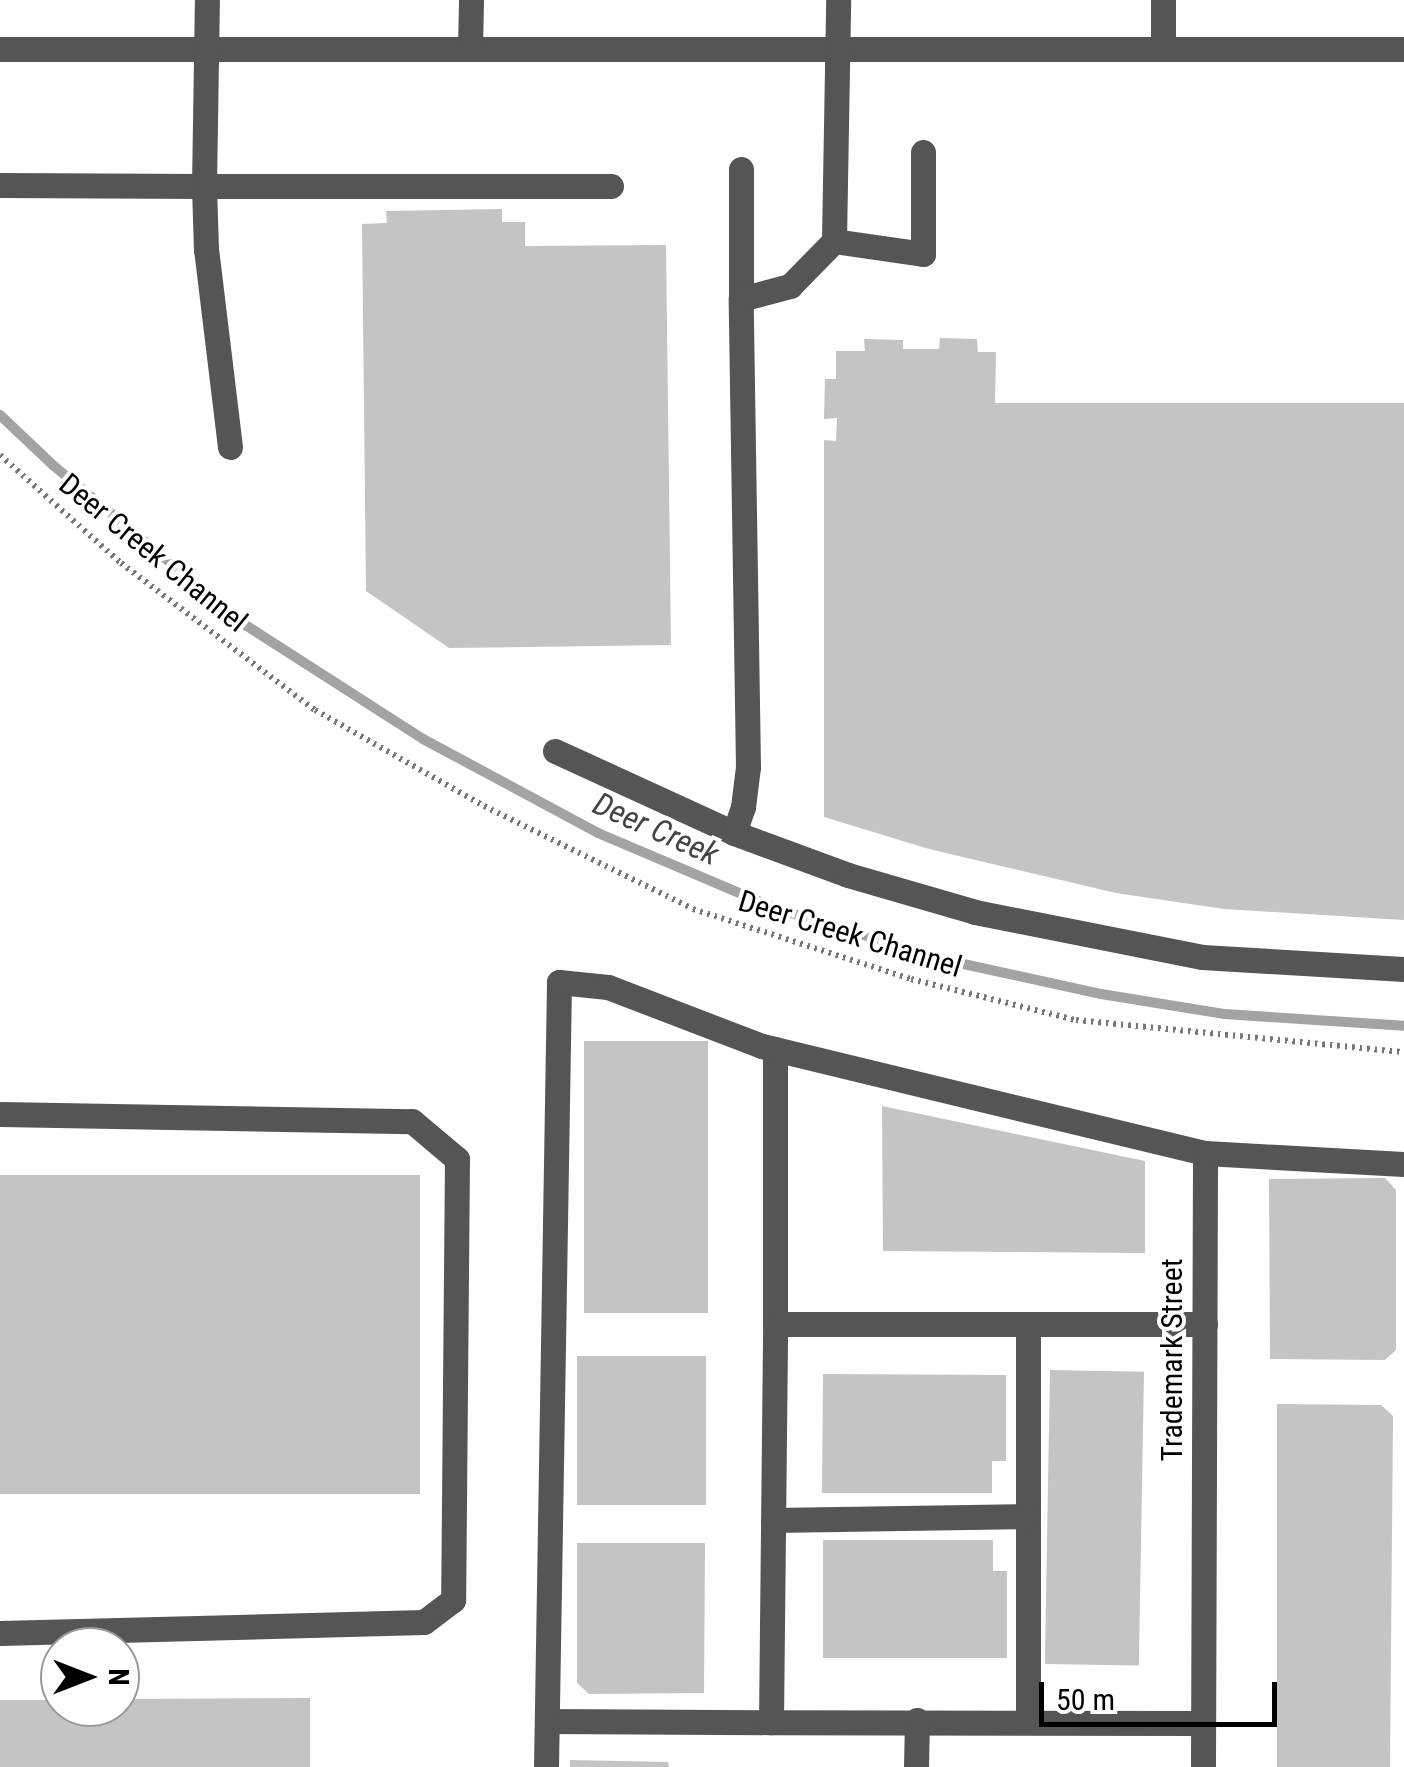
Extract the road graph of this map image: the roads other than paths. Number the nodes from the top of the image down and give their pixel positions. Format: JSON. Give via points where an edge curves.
{"nodes":[{"id":1,"x":207,"y":0,"type":"edge"},
{"id":2,"x":471,"y":0,"type":"edge"},
{"id":3,"x":838,"y":0,"type":"edge"},
{"id":4,"x":1163,"y":0,"type":"edge"},
{"id":5,"x":0,"y":48,"type":"edge"},
{"id":6,"x":206,"y":48,"type":"junction"},
{"id":7,"x":470,"y":48,"type":"junction"},
{"id":8,"x":838,"y":48,"type":"junction"},
{"id":9,"x":1164,"y":48,"type":"junction"},
{"id":10,"x":1404,"y":48,"type":"edge"},
{"id":11,"x":923,"y":152,"type":"dead end"},
{"id":12,"x":741,"y":169,"type":"dead end"},
{"id":13,"x":0,"y":185,"type":"edge"},
{"id":14,"x":204,"y":186,"type":"junction"},
{"id":15,"x":610,"y":186,"type":"dead end"},
{"id":16,"x":834,"y":242,"type":"junction"},
{"id":17,"x":741,"y":299,"type":"junction"},
{"id":18,"x":230,"y":446,"type":"dead end"},
{"id":19,"x":555,"y":751,"type":"dead end"},
{"id":20,"x":734,"y":833,"type":"junction"},
{"id":21,"x":1404,"y":969,"type":"edge"},
{"id":22,"x":775,"y":1049,"type":"junction"},
{"id":23,"x":0,"y":1114,"type":"edge"},
{"id":24,"x":1205,"y":1153,"type":"junction"},
{"id":25,"x":1404,"y":1164,"type":"edge"},
{"id":26,"x":774,"y":1324,"type":"junction"},
{"id":27,"x":1028,"y":1324,"type":"junction"},
{"id":28,"x":1205,"y":1324,"type":"junction"},
{"id":29,"x":1028,"y":1516,"type":"junction"},
{"id":30,"x":773,"y":1520,"type":"junction"},
{"id":31,"x":0,"y":1633,"type":"edge"},
{"id":32,"x":917,"y":1720,"type":"junction"},
{"id":33,"x":546,"y":1721,"type":"junction"},
{"id":34,"x":771,"y":1722,"type":"junction"},
{"id":35,"x":1028,"y":1722,"type":"junction"},
{"id":36,"x":1203,"y":1723,"type":"junction"},
{"id":37,"x":546,"y":1767,"type":"edge"},
{"id":38,"x":916,"y":1767,"type":"edge"},
{"id":39,"x":1203,"y":1767,"type":"edge"}],
"edges":[{"from":1,"to":6,"type":"street"},
{"from":2,"to":7,"type":"street"},
{"from":3,"to":8,"type":"street"},
{"from":4,"to":9,"type":"street"},
{"from":5,"to":6,"type":"street"},
{"from":6,"to":7,"type":"street"},
{"from":6,"to":14,"type":"street"},
{"from":7,"to":8,"type":"street"},
{"from":8,"to":9,"type":"street"},
{"from":8,"to":16,"type":"street"},
{"from":9,"to":10,"type":"street"},
{"from":11,"to":16,"type":"street","via":[[923,254]]},
{"from":12,"to":17,"type":"street"},
{"from":13,"to":14,"type":"street"},
{"from":14,"to":15,"type":"street"},
{"from":14,"to":18,"type":"street"},
{"from":16,"to":17,"type":"street","via":[[790,286]]},
{"from":17,"to":20,"type":"street","via":[[748,767]]},
{"from":19,"to":20,"type":"street"},
{"from":20,"to":21,"type":"street","via":[[848,875],[1054,931],[1202,957]]},
{"from":22,"to":24,"type":"street"},
{"from":22,"to":26,"type":"street"},
{"from":22,"to":33,"type":"street","via":[[608,987],[559,982]]},
{"from":23,"to":31,"type":"street","via":[[412,1121],[457,1159],[453,1600],[424,1622]]},
{"from":24,"to":25,"type":"street"},
{"from":24,"to":28,"type":"street","name":"Trademark Street"},
{"from":26,"to":27,"type":"street"},
{"from":26,"to":30,"type":"street"},
{"from":27,"to":28,"type":"street"},
{"from":27,"to":29,"type":"street"},
{"from":28,"to":36,"type":"street","name":"Trademark Street"},
{"from":29,"to":30,"type":"street"},
{"from":29,"to":35,"type":"street"},
{"from":30,"to":34,"type":"street"},
{"from":32,"to":34,"type":"street"},
{"from":32,"to":35,"type":"street"},
{"from":32,"to":38,"type":"street"},
{"from":33,"to":34,"type":"street"},
{"from":33,"to":37,"type":"street"},
{"from":35,"to":36,"type":"street"},
{"from":36,"to":39,"type":"street","name":"Trademark Street"}]}
